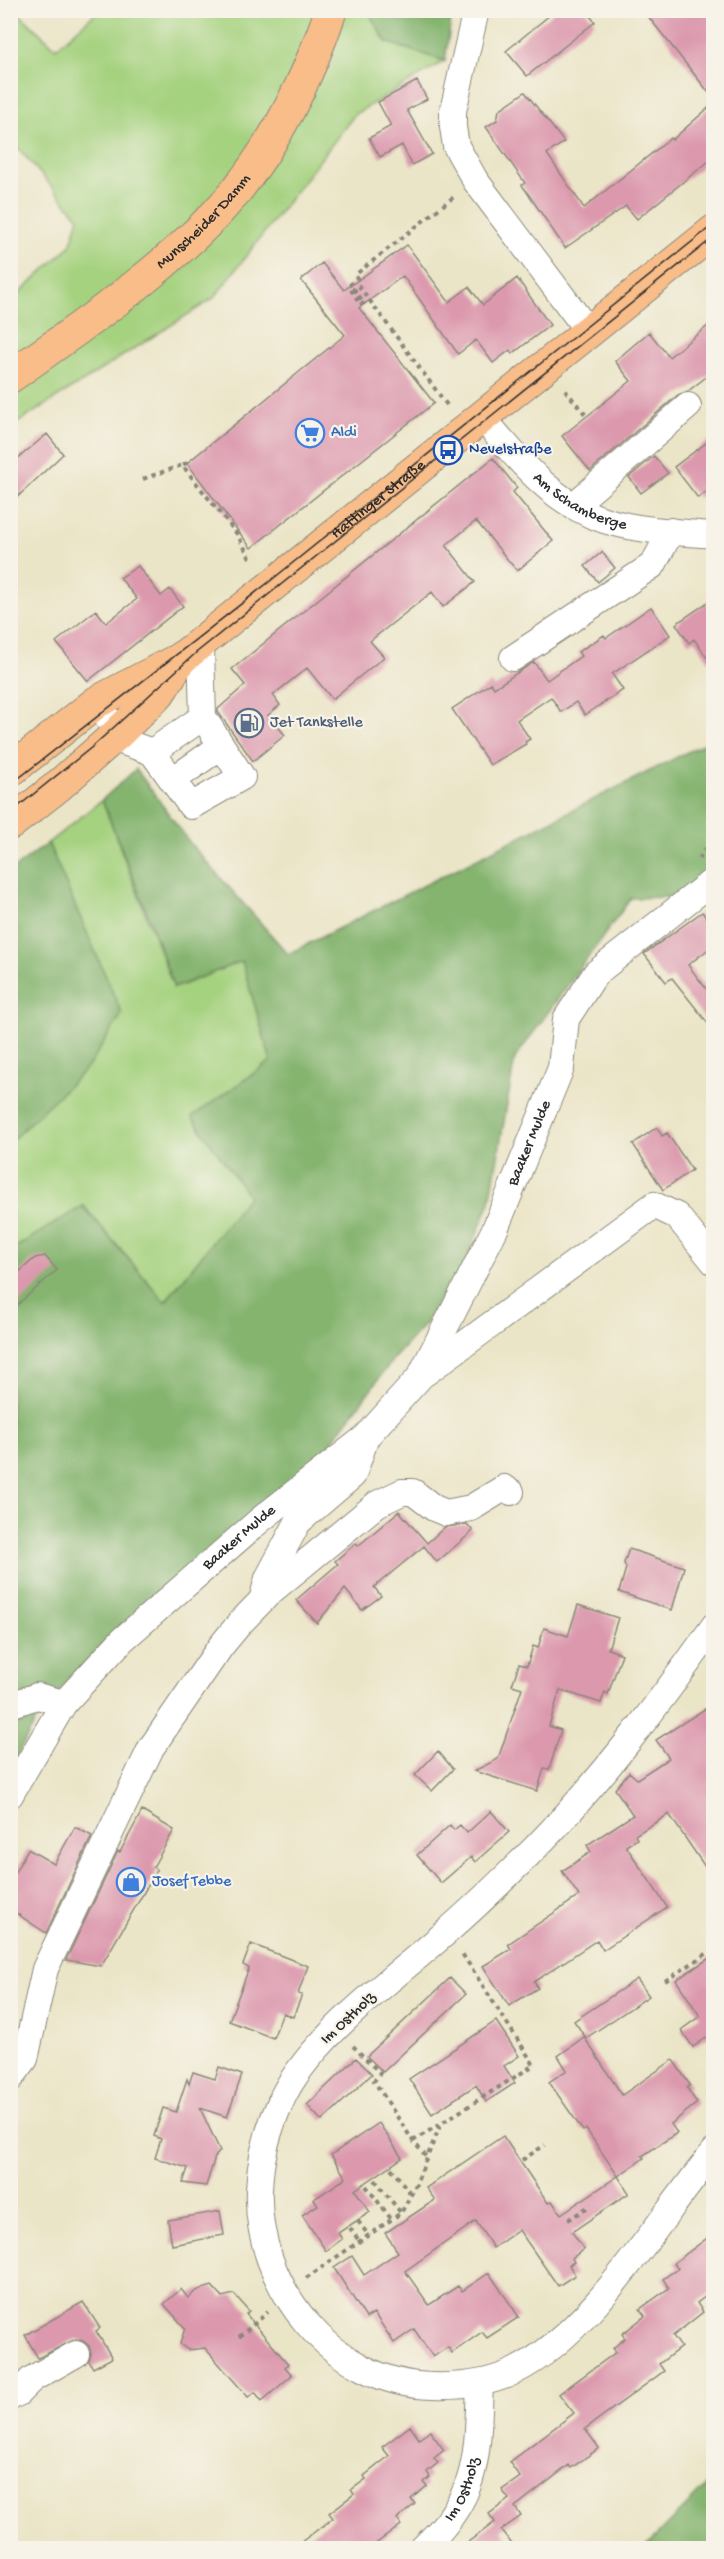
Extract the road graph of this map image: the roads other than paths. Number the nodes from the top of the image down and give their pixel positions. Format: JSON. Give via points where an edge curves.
{"nodes":[{"id":1,"x":331,"y":10,"type":"edge"},
{"id":2,"x":476,"y":10,"type":"edge"},
{"id":3,"x":714,"y":231,"type":"edge"},
{"id":4,"x":588,"y":331,"type":"junction"},
{"id":5,"x":10,"y":377,"type":"edge"},
{"id":6,"x":688,"y":406,"type":"dead end"},
{"id":7,"x":482,"y":417,"type":"junction"},
{"id":8,"x":573,"y":506,"type":"junction"},
{"id":9,"x":671,"y":531,"type":"junction"},
{"id":10,"x":714,"y":535,"type":"edge"},
{"id":11,"x":194,"y":658,"type":"junction"},
{"id":12,"x":513,"y":658,"type":"dead end"},
{"id":13,"x":97,"y":702,"type":"junction"},
{"id":14,"x":203,"y":717,"type":"junction"},
{"id":15,"x":117,"y":734,"type":"junction"},
{"id":16,"x":221,"y":746,"type":"junction"},
{"id":17,"x":152,"y":752,"type":"junction"},
{"id":18,"x":10,"y":771,"type":"edge"},
{"id":19,"x":172,"y":780,"type":"junction"},
{"id":20,"x":10,"y":824,"type":"edge"},
{"id":21,"x":714,"y":880,"type":"edge"},
{"id":22,"x":714,"y":1262,"type":"edge"},
{"id":23,"x":420,"y":1377,"type":"junction"},
{"id":24,"x":366,"y":1437,"type":"junction"},
{"id":25,"x":511,"y":1492,"type":"dead end"},
{"id":26,"x":261,"y":1603,"type":"junction"},
{"id":27,"x":714,"y":1626,"type":"edge"},
{"id":28,"x":64,"y":1703,"type":"junction"},
{"id":29,"x":10,"y":1705,"type":"edge"},
{"id":30,"x":10,"y":1795,"type":"edge"},
{"id":31,"x":10,"y":2079,"type":"edge"},
{"id":32,"x":714,"y":2152,"type":"edge"},
{"id":33,"x":76,"y":2354,"type":"dead end"},
{"id":34,"x":480,"y":2383,"type":"junction"},
{"id":35,"x":10,"y":2397,"type":"edge"},
{"id":36,"x":423,"y":2548,"type":"edge"}],
"edges":[{"from":1,"to":5,"type":"main road","name":"Munscheider Damm","via":[[315,57],[272,141],[213,217],[124,294]]},
{"from":2,"to":4,"type":"street","via":[[453,111],[456,146],[475,180]]},
{"from":3,"to":4,"type":"main road","name":"Hattinger Straße"},
{"from":4,"to":7,"type":"main road","name":"Hattinger Straße"},
{"from":6,"to":8,"type":"street"},
{"from":7,"to":8,"type":"street","name":"Am Schamberge","via":[[535,475]]},
{"from":7,"to":11,"type":"main road","name":"Hattinger Straße"},
{"from":8,"to":9,"type":"street","name":"Am Schamberge","via":[[605,520]]},
{"from":9,"to":10,"type":"street","name":"Am Schamberge"},
{"from":9,"to":12,"type":"street","via":[[653,565]]},
{"from":11,"to":13,"type":"main road","name":"Hattinger Straße"},
{"from":11,"to":14,"type":"street"},
{"from":11,"to":15,"type":"main road","name":"Hattinger Straße"},
{"from":13,"to":15,"type":"street"},
{"from":13,"to":18,"type":"main road","name":"Hattinger Straße"},
{"from":14,"to":16,"type":"street"},
{"from":14,"to":17,"type":"street"},
{"from":15,"to":17,"type":"street","via":[[123,742]]},
{"from":15,"to":20,"type":"main road","name":"Hattinger Straße"},
{"from":16,"to":19,"type":"street"},
{"from":16,"to":19,"type":"street","via":[[242,777],[191,806]]},
{"from":17,"to":19,"type":"street"},
{"from":21,"to":23,"type":"street","name":"Baaker Mulde","via":[[596,973],[566,1019],[561,1068],[495,1229]]},
{"from":22,"to":23,"type":"street","name":"Baaker Mulde","via":[[677,1216],[654,1205]]},
{"from":23,"to":24,"type":"street","name":"Baaker Mulde"},
{"from":24,"to":26,"type":"street","via":[[353,1475],[298,1522],[268,1578]]},
{"from":24,"to":28,"type":"street","name":"Baaker Mulde","via":[[260,1520],[122,1640]]},
{"from":25,"to":26,"type":"street","via":[[504,1488],[471,1508],[446,1513],[417,1493],[402,1492],[377,1504]]},
{"from":26,"to":31,"type":"street","via":[[221,1646],[151,1748],[45,1969],[25,2059]]},
{"from":27,"to":34,"type":"street","name":"Im Ostholz","via":[[594,1784],[537,1845],[448,1932],[335,2029],[294,2076],[271,2125],[258,2190],[261,2223],[269,2256],[296,2287],[309,2326],[326,2345],[363,2370],[402,2384]]},
{"from":28,"to":29,"type":"street","via":[[37,1696]]},
{"from":28,"to":30,"type":"street","name":"Baaker Mulde"},
{"from":32,"to":34,"type":"street","name":"Im Ostholz","via":[[628,2264],[567,2334],[512,2373]]},
{"from":33,"to":35,"type":"street","via":[[32,2379]]},
{"from":34,"to":36,"type":"street","name":"Im Ostholz","via":[[472,2477],[456,2513]]}]}
